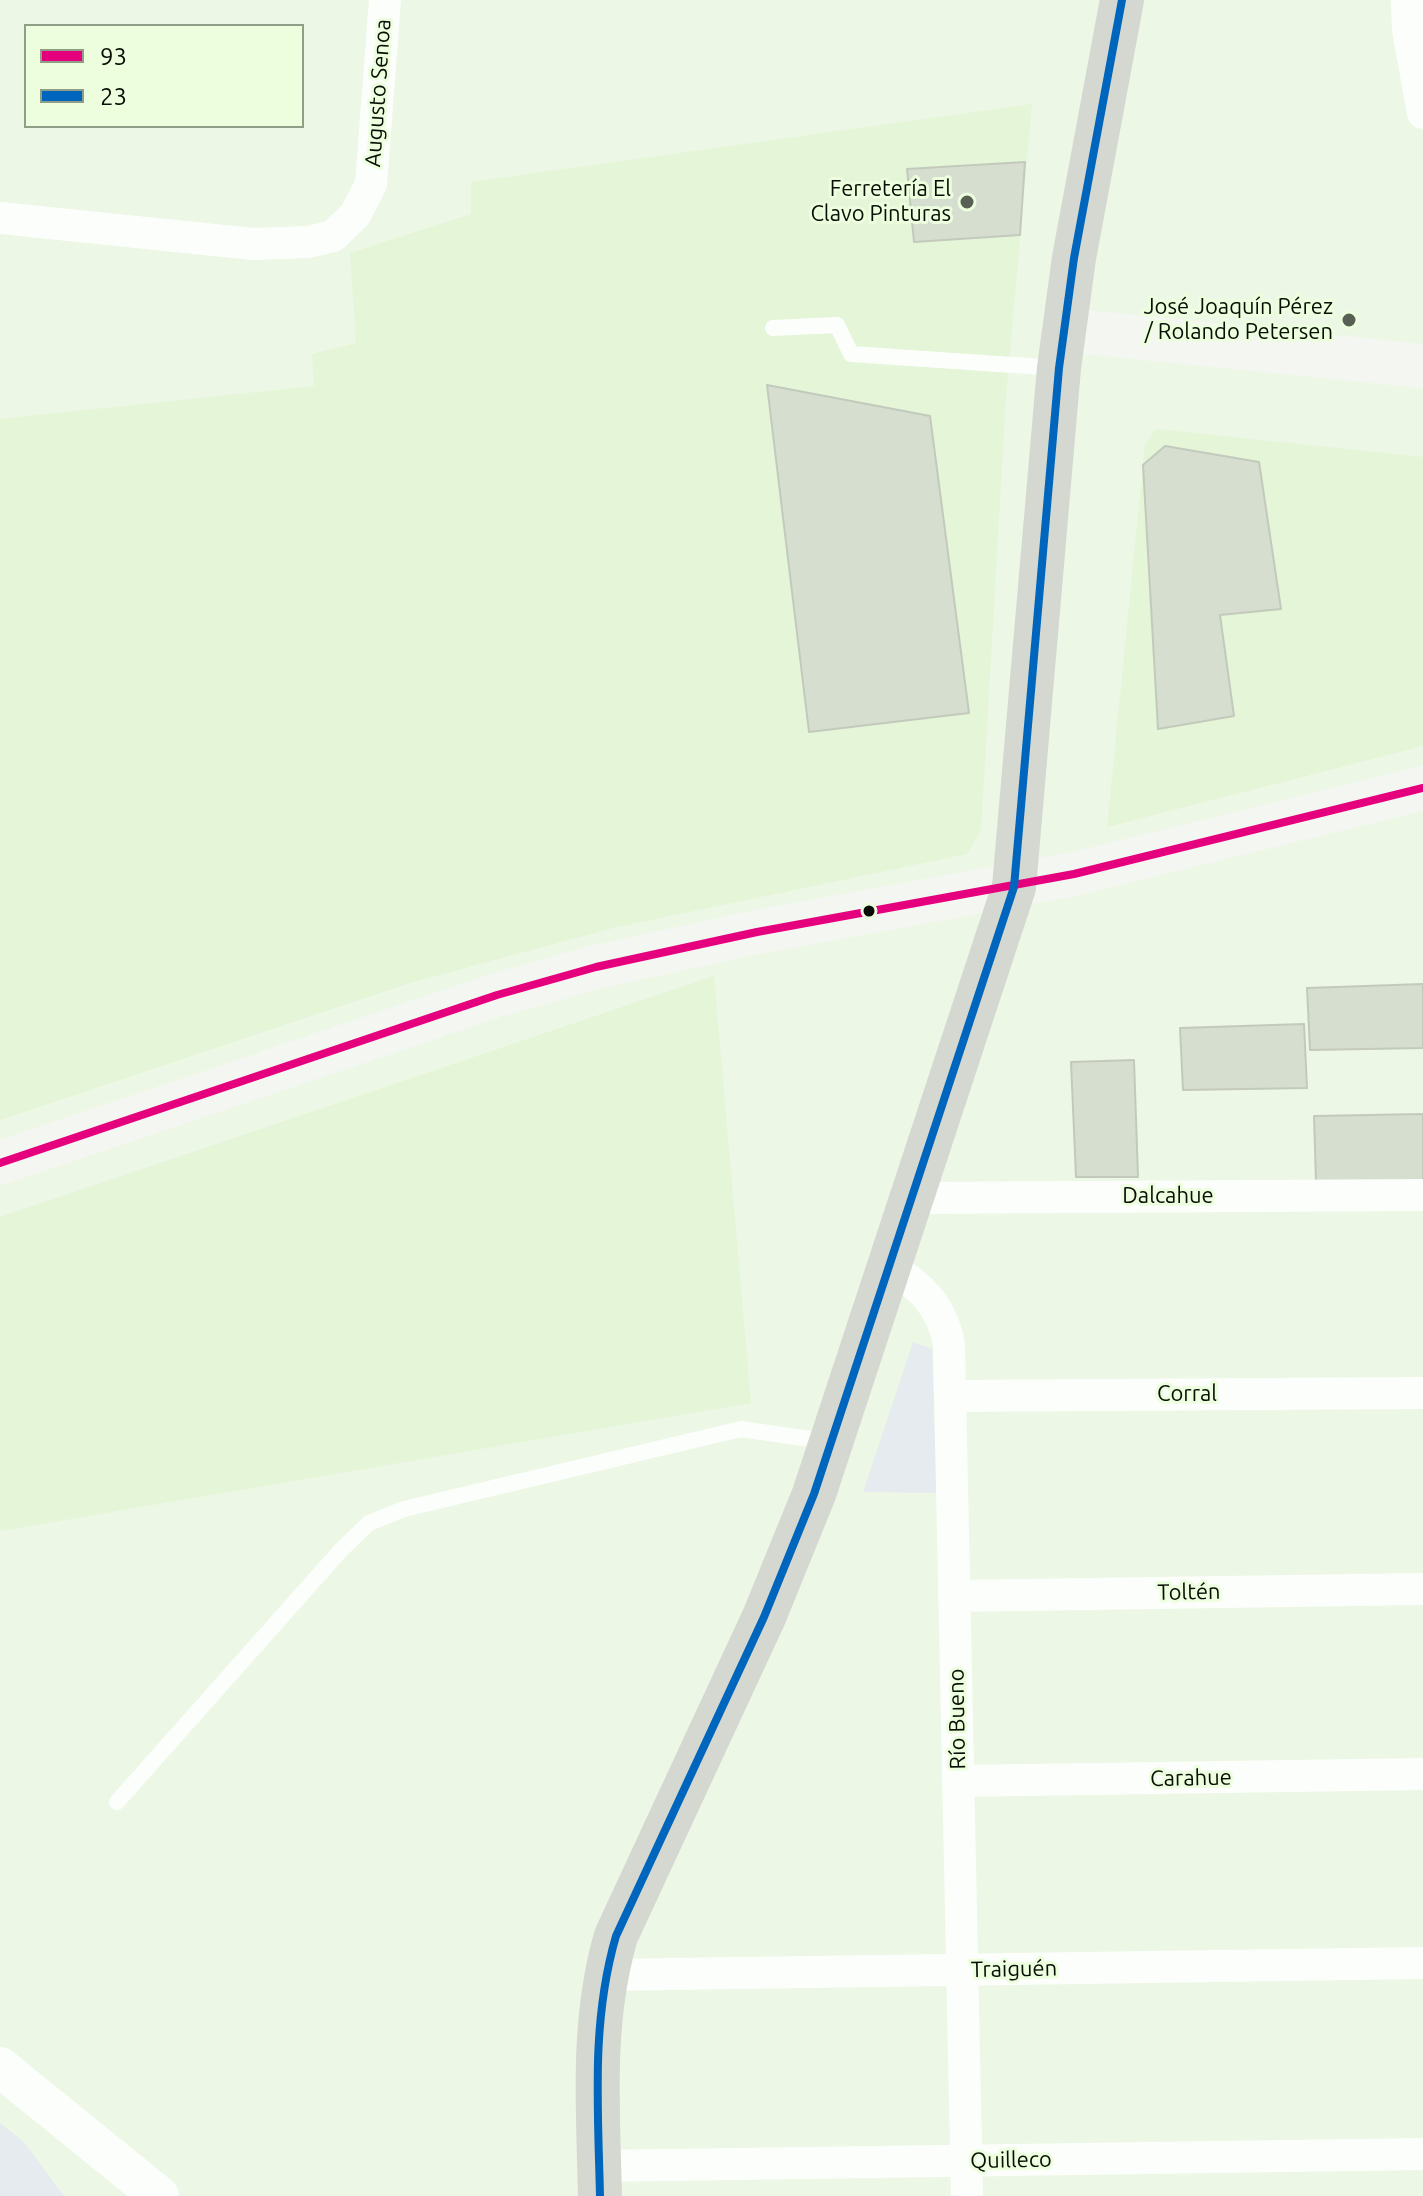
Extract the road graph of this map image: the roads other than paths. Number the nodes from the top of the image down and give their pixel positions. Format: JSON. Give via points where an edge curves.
{"nodes":[{"id":1,"x":385,"y":0,"type":"edge"},
{"id":2,"x":1122,"y":0,"type":"edge"},
{"id":3,"x":1412,"y":5,"type":"edge"},
{"id":4,"x":1423,"y":113,"type":"edge"},
{"id":5,"x":0,"y":218,"type":"edge"},
{"id":6,"x":773,"y":328,"type":"dead end"},
{"id":7,"x":1061,"y":349,"type":"junction"},
{"id":8,"x":1423,"y":366,"type":"edge"},
{"id":9,"x":1423,"y":788,"type":"edge"},
{"id":10,"x":1014,"y":887,"type":"junction"},
{"id":11,"x":0,"y":1163,"type":"edge"},
{"id":12,"x":1423,"y":1195,"type":"edge"},
{"id":13,"x":912,"y":1198,"type":"junction"},
{"id":14,"x":889,"y":1267,"type":"junction"},
{"id":15,"x":1423,"y":1393,"type":"edge"},
{"id":16,"x":950,"y":1396,"type":"junction"},
{"id":17,"x":831,"y":1442,"type":"junction"},
{"id":18,"x":1423,"y":1589,"type":"edge"},
{"id":19,"x":954,"y":1596,"type":"junction"},
{"id":20,"x":1423,"y":1774,"type":"edge"},
{"id":21,"x":958,"y":1781,"type":"junction"},
{"id":22,"x":117,"y":1802,"type":"dead end"},
{"id":23,"x":1423,"y":1963,"type":"edge"},
{"id":24,"x":962,"y":1970,"type":"junction"},
{"id":25,"x":605,"y":1975,"type":"junction"},
{"id":26,"x":0,"y":2067,"type":"edge"},
{"id":27,"x":1423,"y":2154,"type":"edge"},
{"id":28,"x":966,"y":2161,"type":"junction"},
{"id":29,"x":600,"y":2181,"type":"edge"},
{"id":30,"x":159,"y":2196,"type":"edge"},
{"id":31,"x":967,"y":2196,"type":"edge"}],
"edges":[{"from":1,"to":5,"type":"street","name":"Augusto Senoa","via":[[371,184],[355,215],[333,236],[253,244]]},
{"from":2,"to":7,"type":"main road"},
{"from":3,"to":4,"type":"street","via":[[1408,30]]},
{"from":6,"to":7,"type":"lane","via":[[837,325],[851,354]]},
{"from":7,"to":8,"type":"main road"},
{"from":7,"to":10,"type":"main road"},
{"from":9,"to":10,"type":"main road"},
{"from":10,"to":11,"type":"main road","via":[[757,932],[596,967],[483,999]]},
{"from":10,"to":13,"type":"main road"},
{"from":12,"to":13,"type":"street","name":"Dalcahue"},
{"from":13,"to":14,"type":"main road"},
{"from":14,"to":16,"type":"street","name":"Río Bueno","via":[[927,1294],[940,1313],[949,1344]]},
{"from":14,"to":17,"type":"main road"},
{"from":15,"to":16,"type":"street","name":"Corral"},
{"from":16,"to":19,"type":"street","name":"Río Bueno"},
{"from":17,"to":22,"type":"lane","via":[[741,1429],[404,1509],[369,1523]]},
{"from":17,"to":25,"type":"main road","via":[[788,1561],[625,1915]]},
{"from":18,"to":19,"type":"street","name":"Toltén"},
{"from":19,"to":21,"type":"street","name":"Río Bueno"},
{"from":20,"to":21,"type":"street","name":"Carahue"},
{"from":21,"to":24,"type":"street","name":"Río Bueno"},
{"from":23,"to":24,"type":"street","name":"Traiguén"},
{"from":24,"to":25,"type":"street","name":"Traiguén"},
{"from":24,"to":28,"type":"street","name":"Río Bueno"},
{"from":25,"to":29,"type":"main road","via":[[597,2053]]},
{"from":26,"to":30,"type":"street"},
{"from":27,"to":28,"type":"street","name":"Quilleco"},
{"from":28,"to":29,"type":"street","name":"Quilleco"},
{"from":28,"to":31,"type":"street","name":"Río Bueno"}]}
